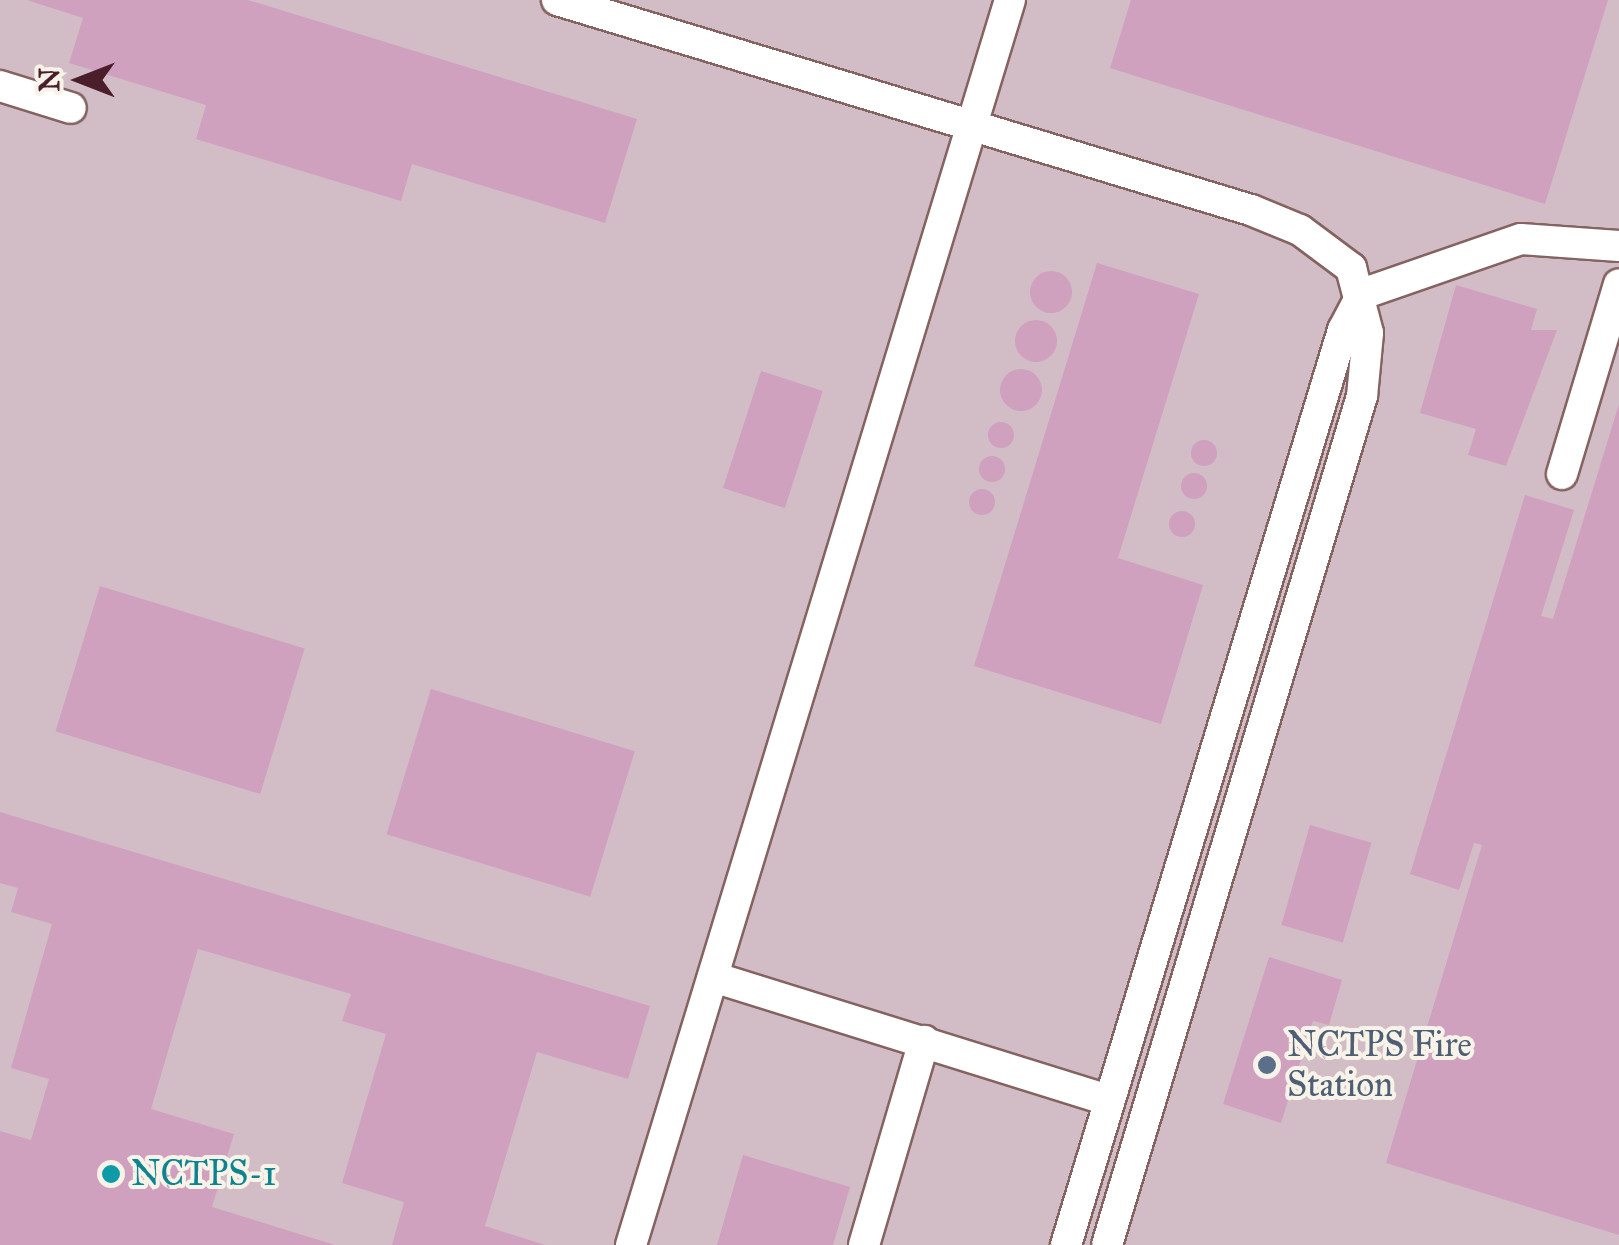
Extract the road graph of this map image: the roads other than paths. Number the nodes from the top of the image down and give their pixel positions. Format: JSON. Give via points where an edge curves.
{"nodes":[{"id":1,"x":557,"y":0,"type":"edge"},
{"id":2,"x":1010,"y":0,"type":"edge"},
{"id":3,"x":0,"y":86,"type":"edge"},
{"id":4,"x":71,"y":108,"type":"dead end"},
{"id":5,"x":972,"y":126,"type":"junction"},
{"id":6,"x":1619,"y":246,"type":"edge"},
{"id":7,"x":1619,"y":284,"type":"edge"},
{"id":8,"x":1362,"y":294,"type":"junction"},
{"id":9,"x":1562,"y":474,"type":"dead end"},
{"id":10,"x":713,"y":977,"type":"junction"},
{"id":11,"x":924,"y":1040,"type":"junction"},
{"id":12,"x":1110,"y":1100,"type":"junction"},
{"id":13,"x":630,"y":1245,"type":"edge"},
{"id":14,"x":864,"y":1245,"type":"edge"},
{"id":15,"x":1066,"y":1245,"type":"edge"},
{"id":16,"x":1107,"y":1245,"type":"edge"}],
"edges":[{"from":1,"to":5,"type":"lane"},
{"from":2,"to":5,"type":"lane"},
{"from":3,"to":4,"type":"lane"},
{"from":5,"to":8,"type":"lane","via":[[1300,230],[1350,268]]},
{"from":5,"to":10,"type":"lane"},
{"from":6,"to":8,"type":"lane","via":[[1520,239]]},
{"from":7,"to":9,"type":"lane"},
{"from":8,"to":12,"type":"lane","via":[[1343,330]]},
{"from":8,"to":16,"type":"lane","via":[[1362,396]]},
{"from":10,"to":11,"type":"lane"},
{"from":10,"to":13,"type":"lane"},
{"from":11,"to":12,"type":"lane"},
{"from":11,"to":14,"type":"lane"},
{"from":12,"to":15,"type":"lane"}]}
